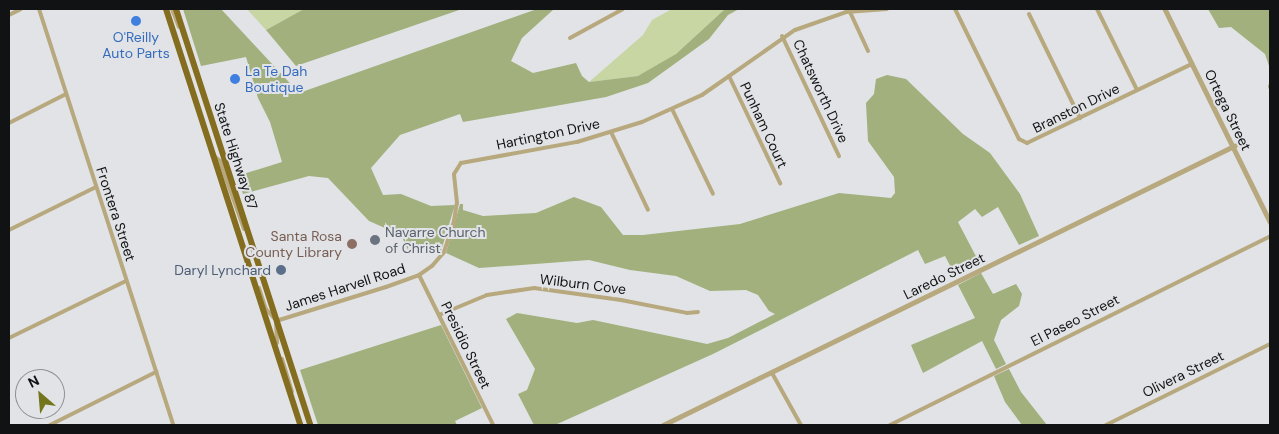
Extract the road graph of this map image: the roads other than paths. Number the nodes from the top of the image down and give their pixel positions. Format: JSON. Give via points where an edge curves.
{"nodes":[{"id":1,"x":21,"y":9,"type":"edge"},
{"id":2,"x":39,"y":9,"type":"edge"},
{"id":3,"x":166,"y":9,"type":"edge"},
{"id":4,"x":172,"y":9,"type":"edge"},
{"id":5,"x":176,"y":9,"type":"edge"},
{"id":6,"x":623,"y":9,"type":"edge"},
{"id":7,"x":887,"y":9,"type":"edge"},
{"id":8,"x":955,"y":9,"type":"edge"},
{"id":9,"x":1097,"y":9,"type":"edge"},
{"id":10,"x":1165,"y":9,"type":"edge"},
{"id":11,"x":850,"y":12,"type":"junction"},
{"id":12,"x":1029,"y":14,"type":"dead end"},
{"id":13,"x":9,"y":15,"type":"edge"},
{"id":14,"x":782,"y":36,"type":"junction"},
{"id":15,"x":570,"y":38,"type":"dead end"},
{"id":16,"x":186,"y":40,"type":"junction"},
{"id":17,"x":868,"y":50,"type":"dead end"},
{"id":18,"x":1192,"y":64,"type":"junction"},
{"id":19,"x":729,"y":76,"type":"junction"},
{"id":20,"x":1137,"y":90,"type":"junction"},
{"id":21,"x":66,"y":94,"type":"junction"},
{"id":22,"x":672,"y":109,"type":"junction"},
{"id":23,"x":1080,"y":118,"type":"junction"},
{"id":24,"x":9,"y":123,"type":"edge"},
{"id":25,"x":611,"y":132,"type":"junction"},
{"id":26,"x":1234,"y":146,"type":"junction"},
{"id":27,"x":213,"y":155,"type":"junction"},
{"id":28,"x":839,"y":156,"type":"dead end"},
{"id":29,"x":780,"y":183,"type":"dead end"},
{"id":30,"x":96,"y":187,"type":"junction"},
{"id":31,"x":713,"y":194,"type":"dead end"},
{"id":32,"x":648,"y":210,"type":"dead end"},
{"id":33,"x":1270,"y":221,"type":"edge"},
{"id":34,"x":9,"y":230,"type":"edge"},
{"id":35,"x":1270,"y":236,"type":"edge"},
{"id":36,"x":240,"y":240,"type":"junction"},
{"id":37,"x":250,"y":240,"type":"junction"},
{"id":38,"x":420,"y":275,"type":"junction"},
{"id":39,"x":126,"y":281,"type":"junction"},
{"id":40,"x":698,"y":312,"type":"dead end"},
{"id":41,"x":439,"y":316,"type":"junction"},
{"id":42,"x":276,"y":320,"type":"junction"},
{"id":43,"x":9,"y":338,"type":"edge"},
{"id":44,"x":1270,"y":344,"type":"edge"},
{"id":45,"x":156,"y":372,"type":"junction"},
{"id":46,"x":772,"y":373,"type":"junction"},
{"id":47,"x":299,"y":423,"type":"edge"},
{"id":48,"x":50,"y":425,"type":"edge"},
{"id":49,"x":173,"y":425,"type":"edge"},
{"id":50,"x":310,"y":425,"type":"edge"},
{"id":51,"x":493,"y":425,"type":"edge"},
{"id":52,"x":663,"y":425,"type":"edge"},
{"id":53,"x":801,"y":425,"type":"edge"},
{"id":54,"x":890,"y":425,"type":"edge"},
{"id":55,"x":1106,"y":425,"type":"edge"}],
"edges":[{"from":1,"to":13,"type":"street"},
{"from":2,"to":21,"type":"street","name":"Frontera Street"},
{"from":3,"to":27,"type":"highway"},
{"from":4,"to":16,"type":"street"},
{"from":5,"to":16,"type":"highway","name":"State Highway 87"},
{"from":6,"to":15,"type":"street"},
{"from":7,"to":11,"type":"street","name":"Hartington Drive"},
{"from":8,"to":23,"type":"street","name":"Branston Drive","via":[[1019,139],[1031,143]]},
{"from":9,"to":20,"type":"street"},
{"from":10,"to":18,"type":"street","name":"Ortega Street"},
{"from":11,"to":14,"type":"street","name":"Hartington Drive","via":[[812,22]]},
{"from":11,"to":17,"type":"street"},
{"from":12,"to":23,"type":"street"},
{"from":14,"to":19,"type":"street","name":"Hartington Drive"},
{"from":14,"to":28,"type":"street","name":"Chatsworth Drive"},
{"from":16,"to":37,"type":"highway","name":"State Highway 87"},
{"from":18,"to":20,"type":"street","name":"Branston Drive"},
{"from":18,"to":26,"type":"street","name":"Ortega Street"},
{"from":19,"to":22,"type":"street","name":"Hartington Drive","via":[[702,95]]},
{"from":19,"to":29,"type":"street","name":"Punham Court"},
{"from":20,"to":23,"type":"street","name":"Branston Drive"},
{"from":21,"to":24,"type":"street"},
{"from":21,"to":30,"type":"street","name":"Frontera Street"},
{"from":22,"to":25,"type":"street","name":"Hartington Drive"},
{"from":22,"to":31,"type":"street"},
{"from":25,"to":32,"type":"street"},
{"from":25,"to":38,"type":"street","name":"Hartington Drive","via":[[577,142],[461,164],[454,174],[457,212],[448,243],[437,261]]},
{"from":26,"to":33,"type":"street","name":"Ortega Street"},
{"from":26,"to":46,"type":"street","name":"Laredo Street"},
{"from":27,"to":36,"type":"highway"},
{"from":27,"to":37,"type":"street","via":[[220,161]]},
{"from":30,"to":34,"type":"street"},
{"from":30,"to":39,"type":"street","name":"Frontera Street"},
{"from":35,"to":54,"type":"street","name":"El Paseo Street"},
{"from":36,"to":42,"type":"street","via":[[266,309]]},
{"from":36,"to":47,"type":"highway"},
{"from":37,"to":42,"type":"highway","name":"State Highway 87"},
{"from":38,"to":41,"type":"street","name":"Presidio Street"},
{"from":38,"to":42,"type":"street","name":"James Harvell Road"},
{"from":39,"to":43,"type":"street"},
{"from":39,"to":45,"type":"street","name":"Frontera Street"},
{"from":40,"to":41,"type":"street","name":"Wilburn Cove","via":[[686,314],[621,300],[534,288],[487,295]]},
{"from":41,"to":51,"type":"street","name":"Presidio Street"},
{"from":42,"to":47,"type":"street","via":[[276,340]]},
{"from":42,"to":50,"type":"highway","name":"State Highway 87"},
{"from":44,"to":55,"type":"street","name":"Olivera Street"},
{"from":45,"to":48,"type":"street"},
{"from":45,"to":49,"type":"street","name":"Frontera Street"},
{"from":46,"to":52,"type":"street","name":"Laredo Street"},
{"from":46,"to":53,"type":"street"}]}
